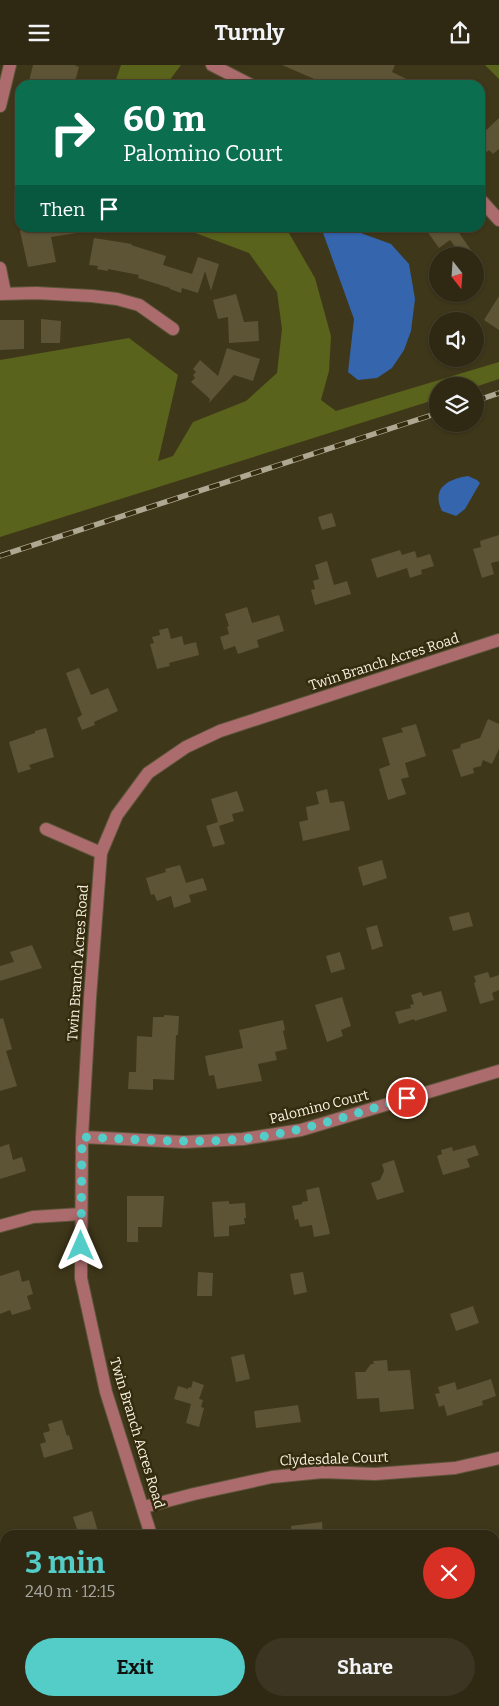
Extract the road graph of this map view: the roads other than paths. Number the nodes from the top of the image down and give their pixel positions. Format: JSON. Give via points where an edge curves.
{"nodes":[{"id":1,"x":10,"y":65,"type":"edge"},
{"id":2,"x":212,"y":65,"type":"edge"},
{"id":3,"x":242,"y":80,"type":"edge"},
{"id":4,"x":0,"y":106,"type":"edge"},
{"id":5,"x":485,"y":204,"type":"edge"},
{"id":6,"x":499,"y":219,"type":"edge"},
{"id":7,"x":0,"y":268,"type":"edge"},
{"id":8,"x":3,"y":293,"type":"edge"},
{"id":9,"x":173,"y":329,"type":"dead end"},
{"id":10,"x":499,"y":640,"type":"edge"},
{"id":11,"x":46,"y":829,"type":"dead end"},
{"id":12,"x":101,"y":853,"type":"junction"},
{"id":13,"x":499,"y":1071,"type":"edge"},
{"id":14,"x":82,"y":1137,"type":"junction"},
{"id":15,"x":81,"y":1214,"type":"junction"},
{"id":16,"x":0,"y":1226,"type":"edge"},
{"id":17,"x":499,"y":1459,"type":"edge"},
{"id":18,"x":144,"y":1507,"type":"junction"},
{"id":19,"x":150,"y":1530,"type":"edge"}],
"edges":[{"from":1,"to":4,"type":"street"},
{"from":2,"to":3,"type":"street"},
{"from":5,"to":6,"type":"street"},
{"from":7,"to":8,"type":"street"},
{"from":8,"to":9,"type":"street","via":[[117,299],[139,305]]},
{"from":10,"to":12,"type":"street","name":"Twin Branch Acres Road","via":[[220,731],[186,747],[148,773],[117,815]]},
{"from":11,"to":12,"type":"street"},
{"from":12,"to":14,"type":"street","name":"Twin Branch Acres Road"},
{"from":13,"to":14,"type":"street","name":"Palomino Court","via":[[301,1130],[243,1139],[184,1141]]},
{"from":14,"to":15,"type":"street","name":"Twin Branch Acres Road"},
{"from":15,"to":16,"type":"street","via":[[33,1217]]},
{"from":15,"to":18,"type":"street","name":"Twin Branch Acres Road","via":[[81,1277],[106,1393]]},
{"from":17,"to":18,"type":"street","name":"Clydesdale Court","via":[[446,1468],[375,1474],[323,1472],[272,1477]]},
{"from":18,"to":19,"type":"street","name":"Twin Branch Acres Road"}]}
